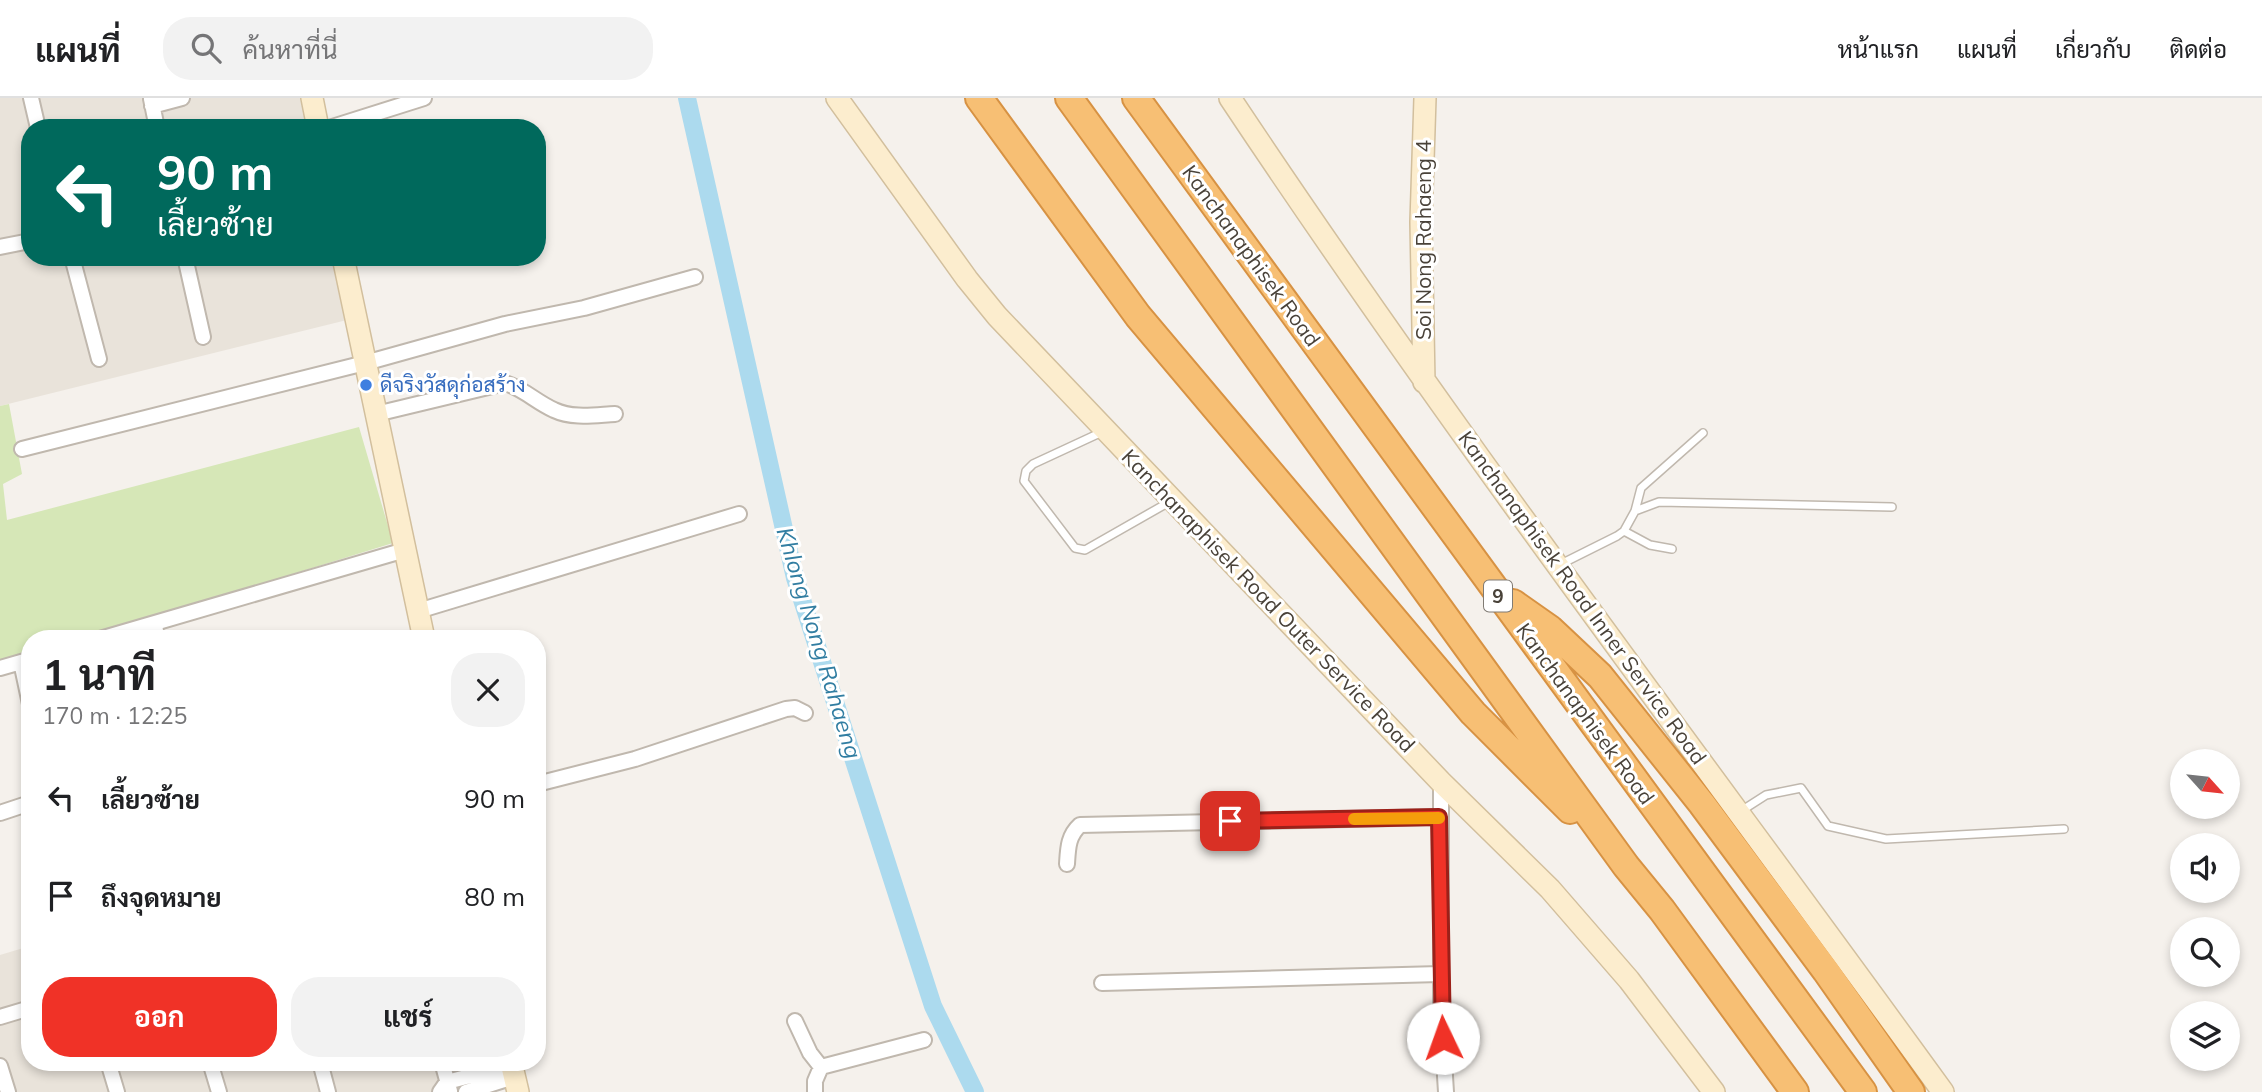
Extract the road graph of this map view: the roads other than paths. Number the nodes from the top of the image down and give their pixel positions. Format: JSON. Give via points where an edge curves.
{"nodes":[{"id":1,"x":31,"y":98,"type":"edge"},
{"id":2,"x":183,"y":98,"type":"edge"},
{"id":3,"x":312,"y":98,"type":"edge"},
{"id":4,"x":424,"y":98,"type":"edge"},
{"id":5,"x":837,"y":98,"type":"edge"},
{"id":6,"x":979,"y":98,"type":"edge"},
{"id":7,"x":1069,"y":98,"type":"edge"},
{"id":8,"x":1136,"y":98,"type":"edge"},
{"id":9,"x":1230,"y":98,"type":"edge"},
{"id":10,"x":1425,"y":98,"type":"edge"},
{"id":11,"x":151,"y":102,"type":"edge"},
{"id":12,"x":385,"y":104,"type":"edge"},
{"id":13,"x":36,"y":119,"type":"edge"},
{"id":14,"x":316,"y":119,"type":"edge"},
{"id":15,"x":350,"y":119,"type":"edge"},
{"id":16,"x":21,"y":243,"type":"edge"},
{"id":17,"x":0,"y":247,"type":"edge"},
{"id":18,"x":74,"y":266,"type":"edge"},
{"id":19,"x":188,"y":266,"type":"edge"},
{"id":20,"x":345,"y":266,"type":"edge"},
{"id":21,"x":695,"y":277,"type":"dead end"},
{"id":22,"x":203,"y":337,"type":"dead end"},
{"id":23,"x":99,"y":359,"type":"dead end"},
{"id":24,"x":365,"y":363,"type":"junction"},
{"id":25,"x":1424,"y":382,"type":"junction"},
{"id":26,"x":376,"y":414,"type":"junction"},
{"id":27,"x":615,"y":414,"type":"dead end"},
{"id":28,"x":1106,"y":430,"type":"junction"},
{"id":29,"x":1703,"y":433,"type":"dead end"},
{"id":30,"x":22,"y":449,"type":"dead end"},
{"id":31,"x":1173,"y":500,"type":"junction"},
{"id":32,"x":1892,"y":507,"type":"dead end"},
{"id":33,"x":1634,"y":510,"type":"junction"},
{"id":34,"x":739,"y":514,"type":"dead end"},
{"id":35,"x":1624,"y":531,"type":"junction"},
{"id":36,"x":1672,"y":549,"type":"dead end"},
{"id":37,"x":405,"y":550,"type":"junction"},
{"id":38,"x":1559,"y":565,"type":"junction"},
{"id":39,"x":1494,"y":590,"type":"junction"},
{"id":40,"x":418,"y":611,"type":"junction"},
{"id":41,"x":158,"y":622,"type":"junction"},
{"id":42,"x":135,"y":630,"type":"edge"},
{"id":43,"x":159,"y":630,"type":"edge"},
{"id":44,"x":422,"y":630,"type":"edge"},
{"id":45,"x":21,"y":662,"type":"edge"},
{"id":46,"x":0,"y":668,"type":"edge"},
{"id":47,"x":805,"y":713,"type":"dead end"},
{"id":48,"x":546,"y":782,"type":"edge"},
{"id":49,"x":1441,"y":782,"type":"junction"},
{"id":50,"x":21,"y":806,"type":"edge"},
{"id":51,"x":1739,"y":812,"type":"junction"},
{"id":52,"x":0,"y":813,"type":"edge"},
{"id":53,"x":1439,"y":817,"type":"junction"},
{"id":54,"x":2064,"y":829,"type":"dead end"},
{"id":55,"x":1066,"y":864,"type":"dead end"},
{"id":56,"x":1626,"y":866,"type":"junction"},
{"id":57,"x":1440,"y":974,"type":"junction"},
{"id":58,"x":1102,"y":983,"type":"dead end"},
{"id":59,"x":21,"y":1011,"type":"edge"},
{"id":60,"x":0,"y":1017,"type":"edge"},
{"id":61,"x":795,"y":1021,"type":"dead end"},
{"id":62,"x":924,"y":1040,"type":"dead end"},
{"id":63,"x":0,"y":1066,"type":"edge"},
{"id":64,"x":821,"y":1068,"type":"junction"},
{"id":65,"x":111,"y":1071,"type":"edge"},
{"id":66,"x":212,"y":1071,"type":"edge"},
{"id":67,"x":322,"y":1071,"type":"edge"},
{"id":68,"x":443,"y":1071,"type":"edge"},
{"id":69,"x":514,"y":1074,"type":"edge"},
{"id":70,"x":446,"y":1089,"type":"edge"},
{"id":71,"x":8,"y":1092,"type":"edge"},
{"id":72,"x":117,"y":1092,"type":"edge"},
{"id":73,"x":219,"y":1092,"type":"edge"},
{"id":74,"x":328,"y":1092,"type":"edge"},
{"id":75,"x":466,"y":1092,"type":"edge"},
{"id":76,"x":815,"y":1092,"type":"edge"},
{"id":77,"x":1446,"y":1092,"type":"edge"},
{"id":78,"x":1714,"y":1092,"type":"edge"},
{"id":79,"x":1795,"y":1092,"type":"edge"},
{"id":80,"x":1863,"y":1092,"type":"edge"},
{"id":81,"x":1911,"y":1092,"type":"edge"},
{"id":82,"x":1943,"y":1092,"type":"edge"}],
"edges":[{"from":1,"to":13,"type":"street"},
{"from":2,"to":11,"type":"street"},
{"from":3,"to":14,"type":"main road"},
{"from":4,"to":12,"type":"street"},
{"from":5,"to":28,"type":"main road","name":"Kanchanaphisek Road Outer Service Road","via":[[967,279]]},
{"from":6,"to":56,"type":"highway","via":[[1138,316],[1473,713]]},
{"from":7,"to":56,"type":"highway"},
{"from":8,"to":39,"type":"highway","name":"Kanchanaphisek Road","number":"9"},
{"from":9,"to":25,"type":"main road","name":"Kanchanaphisek Road Inner Service Road"},
{"from":10,"to":25,"type":"main road","name":"Soi Nong Rahaeng 4","via":[[1421,222]]},
{"from":12,"to":15,"type":"street"},
{"from":16,"to":17,"type":"street"},
{"from":18,"to":23,"type":"street"},
{"from":19,"to":22,"type":"street"},
{"from":20,"to":24,"type":"main road"},
{"from":21,"to":24,"type":"street"},
{"from":24,"to":26,"type":"main road"},
{"from":24,"to":30,"type":"street"},
{"from":25,"to":38,"type":"main road","name":"Kanchanaphisek Road Inner Service Road"},
{"from":26,"to":27,"type":"street","via":[[505,383],[556,411],[581,416]]},
{"from":26,"to":37,"type":"main road"},
{"from":28,"to":31,"type":"main road","name":"Kanchanaphisek Road Outer Service Road"},
{"from":28,"to":31,"type":"lane","via":[[1026,471],[1024,481],[1075,548],[1085,550]]},
{"from":29,"to":33,"type":"lane","via":[[1641,488]]},
{"from":31,"to":49,"type":"main road","name":"Kanchanaphisek Road Outer Service Road"},
{"from":32,"to":33,"type":"lane","via":[[1660,502]]},
{"from":33,"to":35,"type":"lane"},
{"from":34,"to":40,"type":"street"},
{"from":35,"to":36,"type":"lane","via":[[1650,545]]},
{"from":35,"to":38,"type":"lane"},
{"from":37,"to":40,"type":"main road"},
{"from":37,"to":41,"type":"street"},
{"from":38,"to":51,"type":"main road","name":"Kanchanaphisek Road Inner Service Road"},
{"from":39,"to":80,"type":"highway","name":"Kanchanaphisek Road","number":"9"},
{"from":39,"to":81,"type":"highway","via":[[1550,629],[1600,676],[1702,804]]},
{"from":40,"to":44,"type":"main road"},
{"from":41,"to":42,"type":"street"},
{"from":41,"to":43,"type":"lane"},
{"from":45,"to":46,"type":"street"},
{"from":47,"to":48,"type":"street","via":[[786,709],[635,759]]},
{"from":49,"to":53,"type":"street"},
{"from":49,"to":78,"type":"main road","name":"Kanchanaphisek Road Outer Service Road","via":[[1550,889]]},
{"from":50,"to":52,"type":"street"},
{"from":51,"to":54,"type":"lane","via":[[1766,795],[1801,788],[1828,827],[1886,839]]},
{"from":51,"to":82,"type":"main road","name":"Kanchanaphisek Road Inner Service Road"},
{"from":53,"to":55,"type":"street","via":[[1080,825],[1069,843]]},
{"from":53,"to":57,"type":"street"},
{"from":56,"to":79,"type":"highway"},
{"from":57,"to":58,"type":"street"},
{"from":57,"to":77,"type":"street"},
{"from":59,"to":60,"type":"street"},
{"from":61,"to":64,"type":"street"},
{"from":62,"to":64,"type":"street"},
{"from":63,"to":71,"type":"street"},
{"from":64,"to":76,"type":"street"},
{"from":65,"to":72,"type":"street"},
{"from":66,"to":73,"type":"street"},
{"from":67,"to":74,"type":"street"},
{"from":68,"to":70,"type":"street"},
{"from":69,"to":70,"type":"street"},
{"from":69,"to":75,"type":"street"}]}
